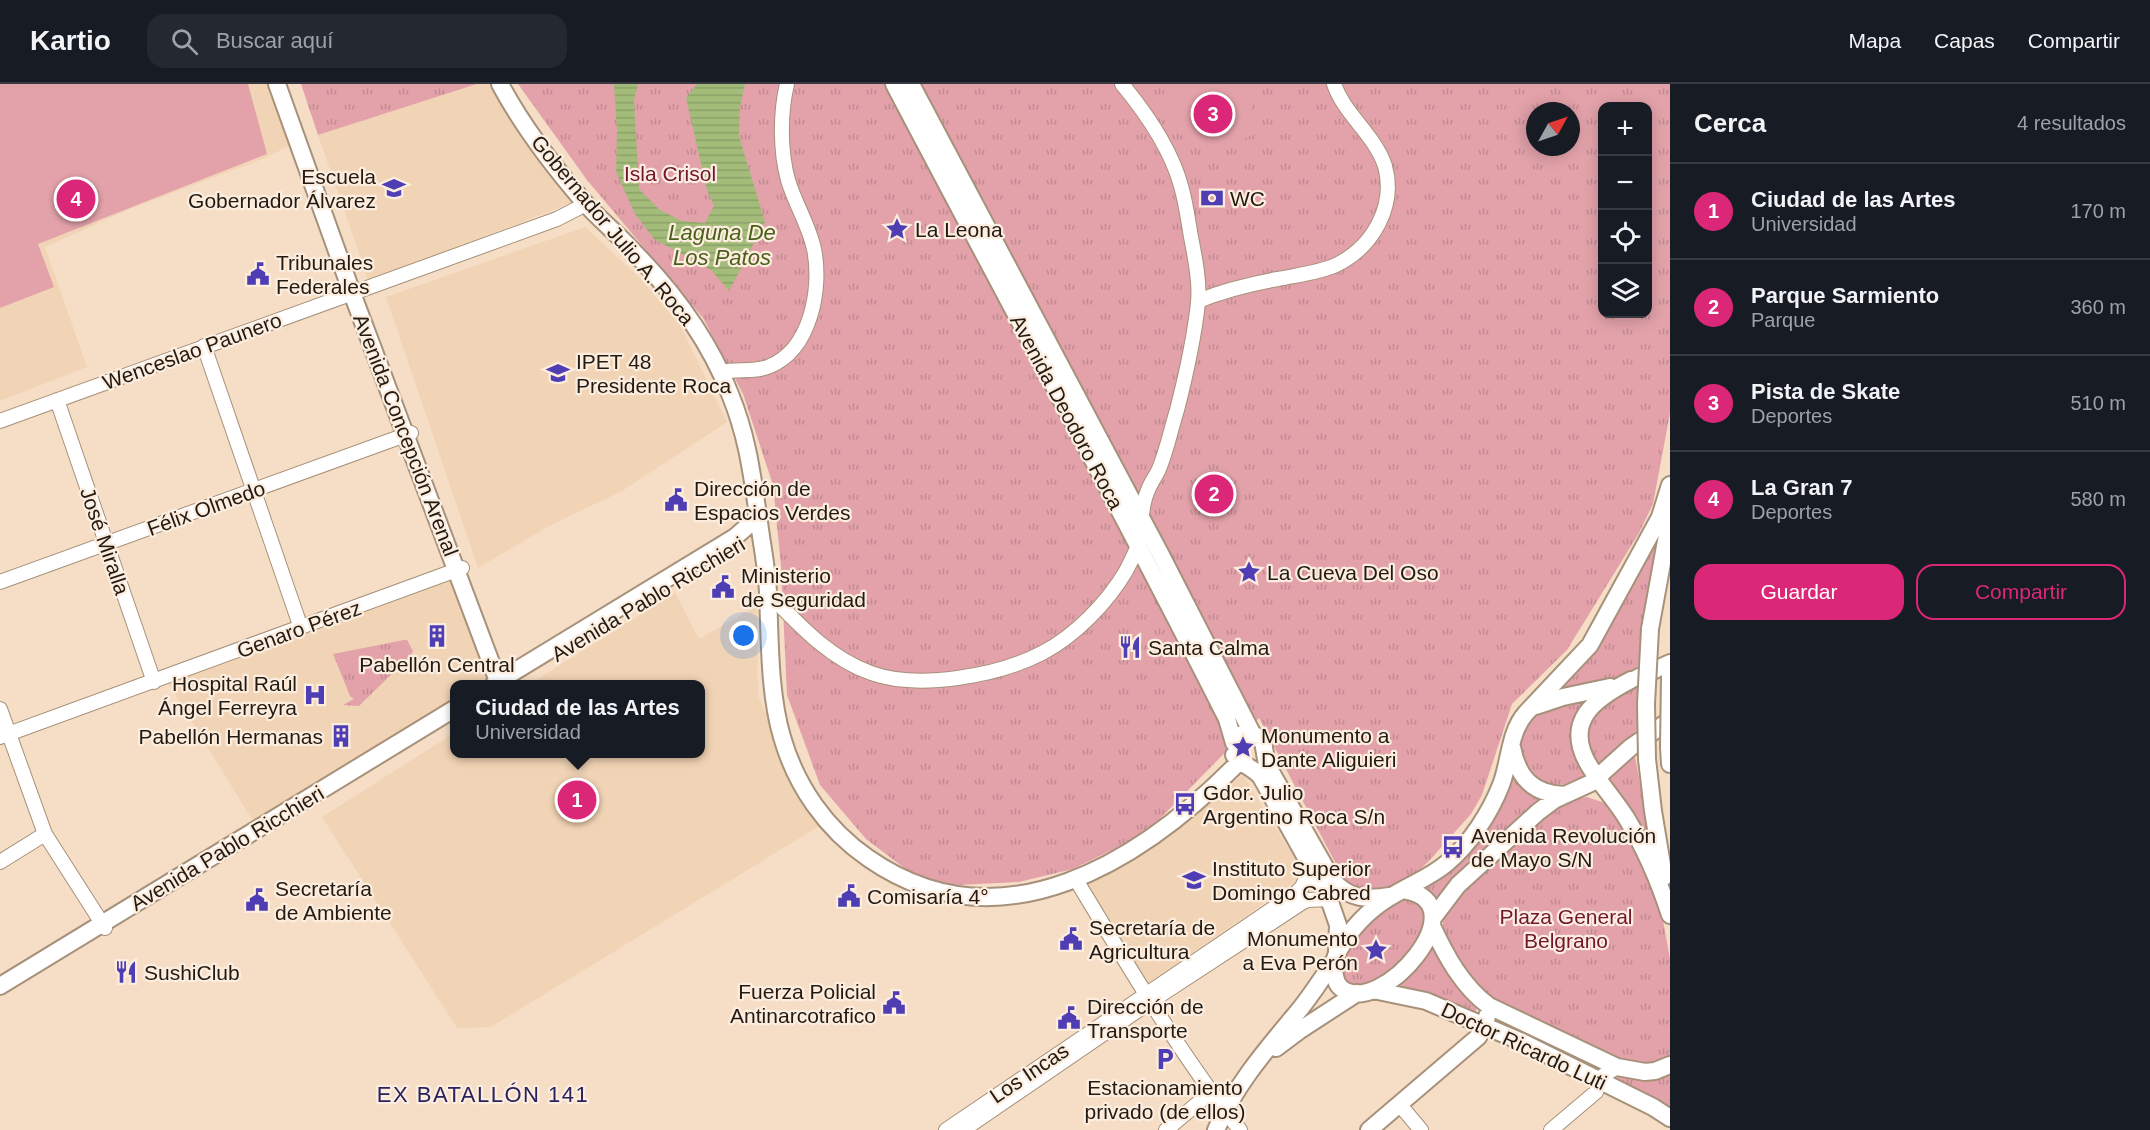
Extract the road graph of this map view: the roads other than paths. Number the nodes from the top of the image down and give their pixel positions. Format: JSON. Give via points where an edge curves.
{"nodes":[{"id":1,"x":277,"y":84,"type":"edge"},
{"id":2,"x":283,"y":84,"type":"edge"},
{"id":3,"x":500,"y":84,"type":"edge"},
{"id":4,"x":787,"y":84,"type":"edge"},
{"id":5,"x":894,"y":84,"type":"edge"},
{"id":6,"x":911,"y":84,"type":"edge"},
{"id":7,"x":1122,"y":84,"type":"edge"},
{"id":8,"x":1334,"y":84,"type":"edge"},
{"id":9,"x":586,"y":204,"type":"junction"},
{"id":10,"x":355,"y":292,"type":"junction"},
{"id":11,"x":1198,"y":300,"type":"junction"},
{"id":12,"x":204,"y":346,"type":"junction"},
{"id":13,"x":721,"y":372,"type":"junction"},
{"id":14,"x":57,"y":400,"type":"junction"},
{"id":15,"x":0,"y":421,"type":"edge"},
{"id":16,"x":408,"y":434,"type":"junction"},
{"id":17,"x":1670,"y":485,"type":"edge"},
{"id":18,"x":254,"y":491,"type":"junction"},
{"id":19,"x":758,"y":517,"type":"junction"},
{"id":20,"x":1140,"y":518,"type":"junction"},
{"id":21,"x":1670,"y":519,"type":"edge"},
{"id":22,"x":760,"y":535,"type":"junction"},
{"id":23,"x":106,"y":544,"type":"junction"},
{"id":24,"x":1138,"y":544,"type":"junction"},
{"id":25,"x":460,"y":569,"type":"junction"},
{"id":26,"x":0,"y":582,"type":"edge"},
{"id":27,"x":768,"y":593,"type":"junction"},
{"id":28,"x":301,"y":628,"type":"junction"},
{"id":29,"x":1670,"y":663,"type":"edge"},
{"id":30,"x":1670,"y":676,"type":"edge"},
{"id":31,"x":500,"y":680,"type":"edge"},
{"id":32,"x":506,"y":680,"type":"edge"},
{"id":33,"x":506,"y":680,"type":"edge"},
{"id":34,"x":1631,"y":680,"type":"junction"},
{"id":35,"x":153,"y":682,"type":"junction"},
{"id":36,"x":0,"y":709,"type":"edge"},
{"id":37,"x":1530,"y":709,"type":"junction"},
{"id":38,"x":450,"y":711,"type":"edge"},
{"id":39,"x":450,"y":718,"type":"edge"},
{"id":40,"x":1670,"y":720,"type":"edge"},
{"id":41,"x":1252,"y":733,"type":"junction"},
{"id":42,"x":5,"y":736,"type":"edge"},
{"id":43,"x":1233,"y":742,"type":"junction"},
{"id":44,"x":1512,"y":746,"type":"junction"},
{"id":45,"x":1264,"y":751,"type":"junction"},
{"id":46,"x":1669,"y":755,"type":"edge"},
{"id":47,"x":1242,"y":763,"type":"junction"},
{"id":48,"x":1598,"y":778,"type":"junction"},
{"id":49,"x":1565,"y":795,"type":"junction"},
{"id":50,"x":45,"y":834,"type":"junction"},
{"id":51,"x":0,"y":862,"type":"edge"},
{"id":52,"x":1311,"y":868,"type":"junction"},
{"id":53,"x":1075,"y":878,"type":"junction"},
{"id":54,"x":1398,"y":892,"type":"junction"},
{"id":55,"x":1329,"y":899,"type":"junction"},
{"id":56,"x":1670,"y":916,"type":"edge"},
{"id":57,"x":1433,"y":922,"type":"junction"},
{"id":58,"x":104,"y":926,"type":"junction"},
{"id":59,"x":1335,"y":958,"type":"junction"},
{"id":60,"x":0,"y":986,"type":"edge"},
{"id":61,"x":0,"y":992,"type":"edge"},
{"id":62,"x":1365,"y":992,"type":"junction"},
{"id":63,"x":1148,"y":998,"type":"junction"},
{"id":64,"x":1489,"y":1006,"type":"junction"},
{"id":65,"x":1485,"y":1026,"type":"junction"},
{"id":66,"x":1670,"y":1065,"type":"edge"},
{"id":67,"x":1617,"y":1067,"type":"junction"},
{"id":68,"x":1252,"y":1068,"type":"junction"},
{"id":69,"x":1600,"y":1080,"type":"junction"},
{"id":70,"x":1211,"y":1092,"type":"junction"},
{"id":71,"x":1400,"y":1105,"type":"junction"},
{"id":72,"x":1224,"y":1110,"type":"junction"},
{"id":73,"x":1670,"y":1118,"type":"edge"},
{"id":74,"x":972,"y":1124,"type":"edge"},
{"id":75,"x":946,"y":1130,"type":"edge"},
{"id":76,"x":1166,"y":1130,"type":"edge"},
{"id":77,"x":1216,"y":1130,"type":"edge"},
{"id":78,"x":1240,"y":1130,"type":"edge"},
{"id":79,"x":1369,"y":1130,"type":"edge"},
{"id":80,"x":1421,"y":1130,"type":"edge"},
{"id":81,"x":1551,"y":1130,"type":"edge"}],
"edges":[{"from":1,"to":10,"type":"main road","name":"Avenida Concepción Arenal"},
{"from":2,"to":10,"type":"main road","name":"Avenida Concepción Arenal"},
{"from":3,"to":9,"type":"main road","name":"Gobernador Julio A. Roca","via":[[531,135]]},
{"from":4,"to":13,"type":"street","via":[[785,164],[809,231],[816,268],[809,321],[795,347],[778,363],[756,370]]},
{"from":5,"to":24,"type":"main road","name":"Avenida Deodoro Roca"},
{"from":6,"to":20,"type":"main road","name":"Avenida Deodoro Roca"},
{"from":7,"to":11,"type":"street","via":[[1163,144],[1181,184]]},
{"from":8,"to":11,"type":"street","via":[[1384,163],[1388,177],[1387,201],[1374,232],[1337,264]]},
{"from":9,"to":10,"type":"street","name":"Wenceslao Paunero","via":[[558,219]]},
{"from":9,"to":13,"type":"main road","name":"Gobernador Julio A. Roca","via":[[665,284]]},
{"from":10,"to":12,"type":"street","name":"Wenceslao Paunero"},
{"from":10,"to":16,"type":"main road","name":"Avenida Concepción Arenal"},
{"from":11,"to":20,"type":"street","via":[[1186,375],[1163,458]]},
{"from":12,"to":14,"type":"street","name":"Wenceslao Paunero"},
{"from":12,"to":18,"type":"street"},
{"from":13,"to":19,"type":"main road","name":"Gobernador Julio A. Roca","via":[[745,438]]},
{"from":14,"to":15,"type":"street","name":"Wenceslao Paunero"},
{"from":14,"to":23,"type":"street","name":"José Miralla"},
{"from":16,"to":18,"type":"street","name":"Félix Olmedo"},
{"from":16,"to":25,"type":"main road","name":"Avenida Concepción Arenal"},
{"from":17,"to":37,"type":"main road","via":[[1660,517],[1590,645]]},
{"from":18,"to":23,"type":"street","name":"Félix Olmedo"},
{"from":18,"to":28,"type":"street"},
{"from":19,"to":22,"type":"main road","name":"Gobernador Julio A. Roca"},
{"from":19,"to":32,"type":"main road","name":"Avenida Pablo Ricchieri","via":[[735,537]]},
{"from":20,"to":24,"type":"street"},
{"from":20,"to":41,"type":"main road","name":"Avenida Deodoro Roca"},
{"from":21,"to":56,"type":"main road","bridge":true,"via":[[1650,629],[1646,704],[1647,759]]},
{"from":22,"to":27,"type":"main road"},
{"from":22,"to":33,"type":"main road","name":"Avenida Pablo Ricchieri","via":[[746,538]]},
{"from":23,"to":26,"type":"street","name":"Félix Olmedo"},
{"from":23,"to":35,"type":"street","name":"José Miralla"},
{"from":24,"to":27,"type":"street","via":[[1114,588],[1088,618],[1057,644],[1026,660],[963,677],[906,680],[861,669],[821,644]]},
{"from":24,"to":43,"type":"main road","name":"Avenida Deodoro Roca","via":[[1227,719]]},
{"from":25,"to":28,"type":"street","name":"Genaro Pérez"},
{"from":25,"to":31,"type":"main road","name":"Avenida Concepción Arenal"},
{"from":27,"to":53,"type":"main road","via":[[772,671],[781,734],[806,791],[845,841],[896,876],[958,896],[1016,896]]},
{"from":28,"to":35,"type":"street","name":"Genaro Pérez"},
{"from":29,"to":34,"type":"main road"},
{"from":30,"to":46,"type":"main road","bridge":true},
{"from":34,"to":37,"type":"main road"},
{"from":34,"to":48,"type":"main road","via":[[1598,699],[1581,722],[1582,751]]},
{"from":35,"to":42,"type":"street","name":"Genaro Pérez"},
{"from":36,"to":42,"type":"street"},
{"from":37,"to":44,"type":"main road","via":[[1517,726]]},
{"from":38,"to":58,"type":"main road","name":"Avenida Pablo Ricchieri"},
{"from":39,"to":58,"type":"main road","name":"Avenida Pablo Ricchieri"},
{"from":40,"to":48,"type":"main road","via":[[1631,747]]},
{"from":41,"to":43,"type":"main road"},
{"from":41,"to":45,"type":"main road","name":"Avenida Deodoro Roca","via":[[1260,738]]},
{"from":42,"to":50,"type":"street"},
{"from":43,"to":47,"type":"main road","name":"Avenida Deodoro Roca","via":[[1233,753]]},
{"from":44,"to":49,"type":"main road","via":[[1517,766],[1531,784],[1546,793]]},
{"from":44,"to":54,"type":"main road","via":[[1498,791],[1475,830],[1447,863]]},
{"from":45,"to":47,"type":"main road","via":[[1258,762]]},
{"from":45,"to":54,"type":"main road","name":"Avenida Deodoro Roca","via":[[1267,765],[1333,881],[1352,896],[1364,899]]},
{"from":47,"to":52,"type":"main road","name":"Avenida Deodoro Roca","via":[[1261,777]]},
{"from":47,"to":53,"type":"main road","via":[[1169,825],[1115,859]]},
{"from":48,"to":49,"type":"main road"},
{"from":48,"to":56,"type":"main road","via":[[1648,856]]},
{"from":49,"to":57,"type":"main road","via":[[1538,812],[1466,877],[1448,896]]},
{"from":50,"to":51,"type":"street"},
{"from":50,"to":58,"type":"street"},
{"from":52,"to":55,"type":"main road","name":"Avenida Deodoro Roca"},
{"from":52,"to":63,"type":"street","name":"Los Incas","via":[[1296,893]]},
{"from":53,"to":63,"type":"street"},
{"from":54,"to":57,"type":"main road","name":"Doctor Ricardo Luti","via":[[1425,898]]},
{"from":54,"to":59,"type":"main road","via":[[1358,923]]},
{"from":55,"to":59,"type":"main road","name":"Avenida Deodoro Roca","via":[[1338,925]]},
{"from":55,"to":63,"type":"street","name":"Los Incas","via":[[1303,902]]},
{"from":57,"to":62,"type":"main road","via":[[1426,941],[1409,964]]},
{"from":57,"to":64,"type":"main road","name":"Doctor Ricardo Luti","via":[[1450,962]]},
{"from":58,"to":60,"type":"main road","name":"Avenida Pablo Ricchieri"},
{"from":58,"to":61,"type":"main road","name":"Avenida Pablo Ricchieri"},
{"from":59,"to":62,"type":"main road","via":[[1338,984],[1345,990]]},
{"from":59,"to":68,"type":"main road","via":[[1296,1015]]},
{"from":62,"to":65,"type":"main road","name":"Doctor Ricardo Luti","via":[[1426,1000]]},
{"from":62,"to":68,"type":"main road","via":[[1300,1029]]},
{"from":63,"to":70,"type":"street"},
{"from":63,"to":74,"type":"street","name":"Los Incas"},
{"from":64,"to":65,"type":"main road"},
{"from":64,"to":67,"type":"main road","name":"Doctor Ricardo Luti"},
{"from":65,"to":69,"type":"main road","name":"Doctor Ricardo Luti"},
{"from":65,"to":71,"type":"main road"},
{"from":66,"to":67,"type":"main road","name":"Doctor Ricardo Luti","via":[[1645,1072]]},
{"from":67,"to":69,"type":"street"},
{"from":68,"to":72,"type":"main road"},
{"from":69,"to":73,"type":"main road","name":"Doctor Ricardo Luti"},
{"from":69,"to":81,"type":"street","via":[[1596,1092]]},
{"from":70,"to":72,"type":"street"},
{"from":70,"to":76,"type":"street"},
{"from":71,"to":79,"type":"main road"},
{"from":71,"to":80,"type":"street"},
{"from":72,"to":77,"type":"main road"},
{"from":72,"to":78,"type":"street"},
{"from":74,"to":75,"type":"street","name":"Los Incas"}]}
